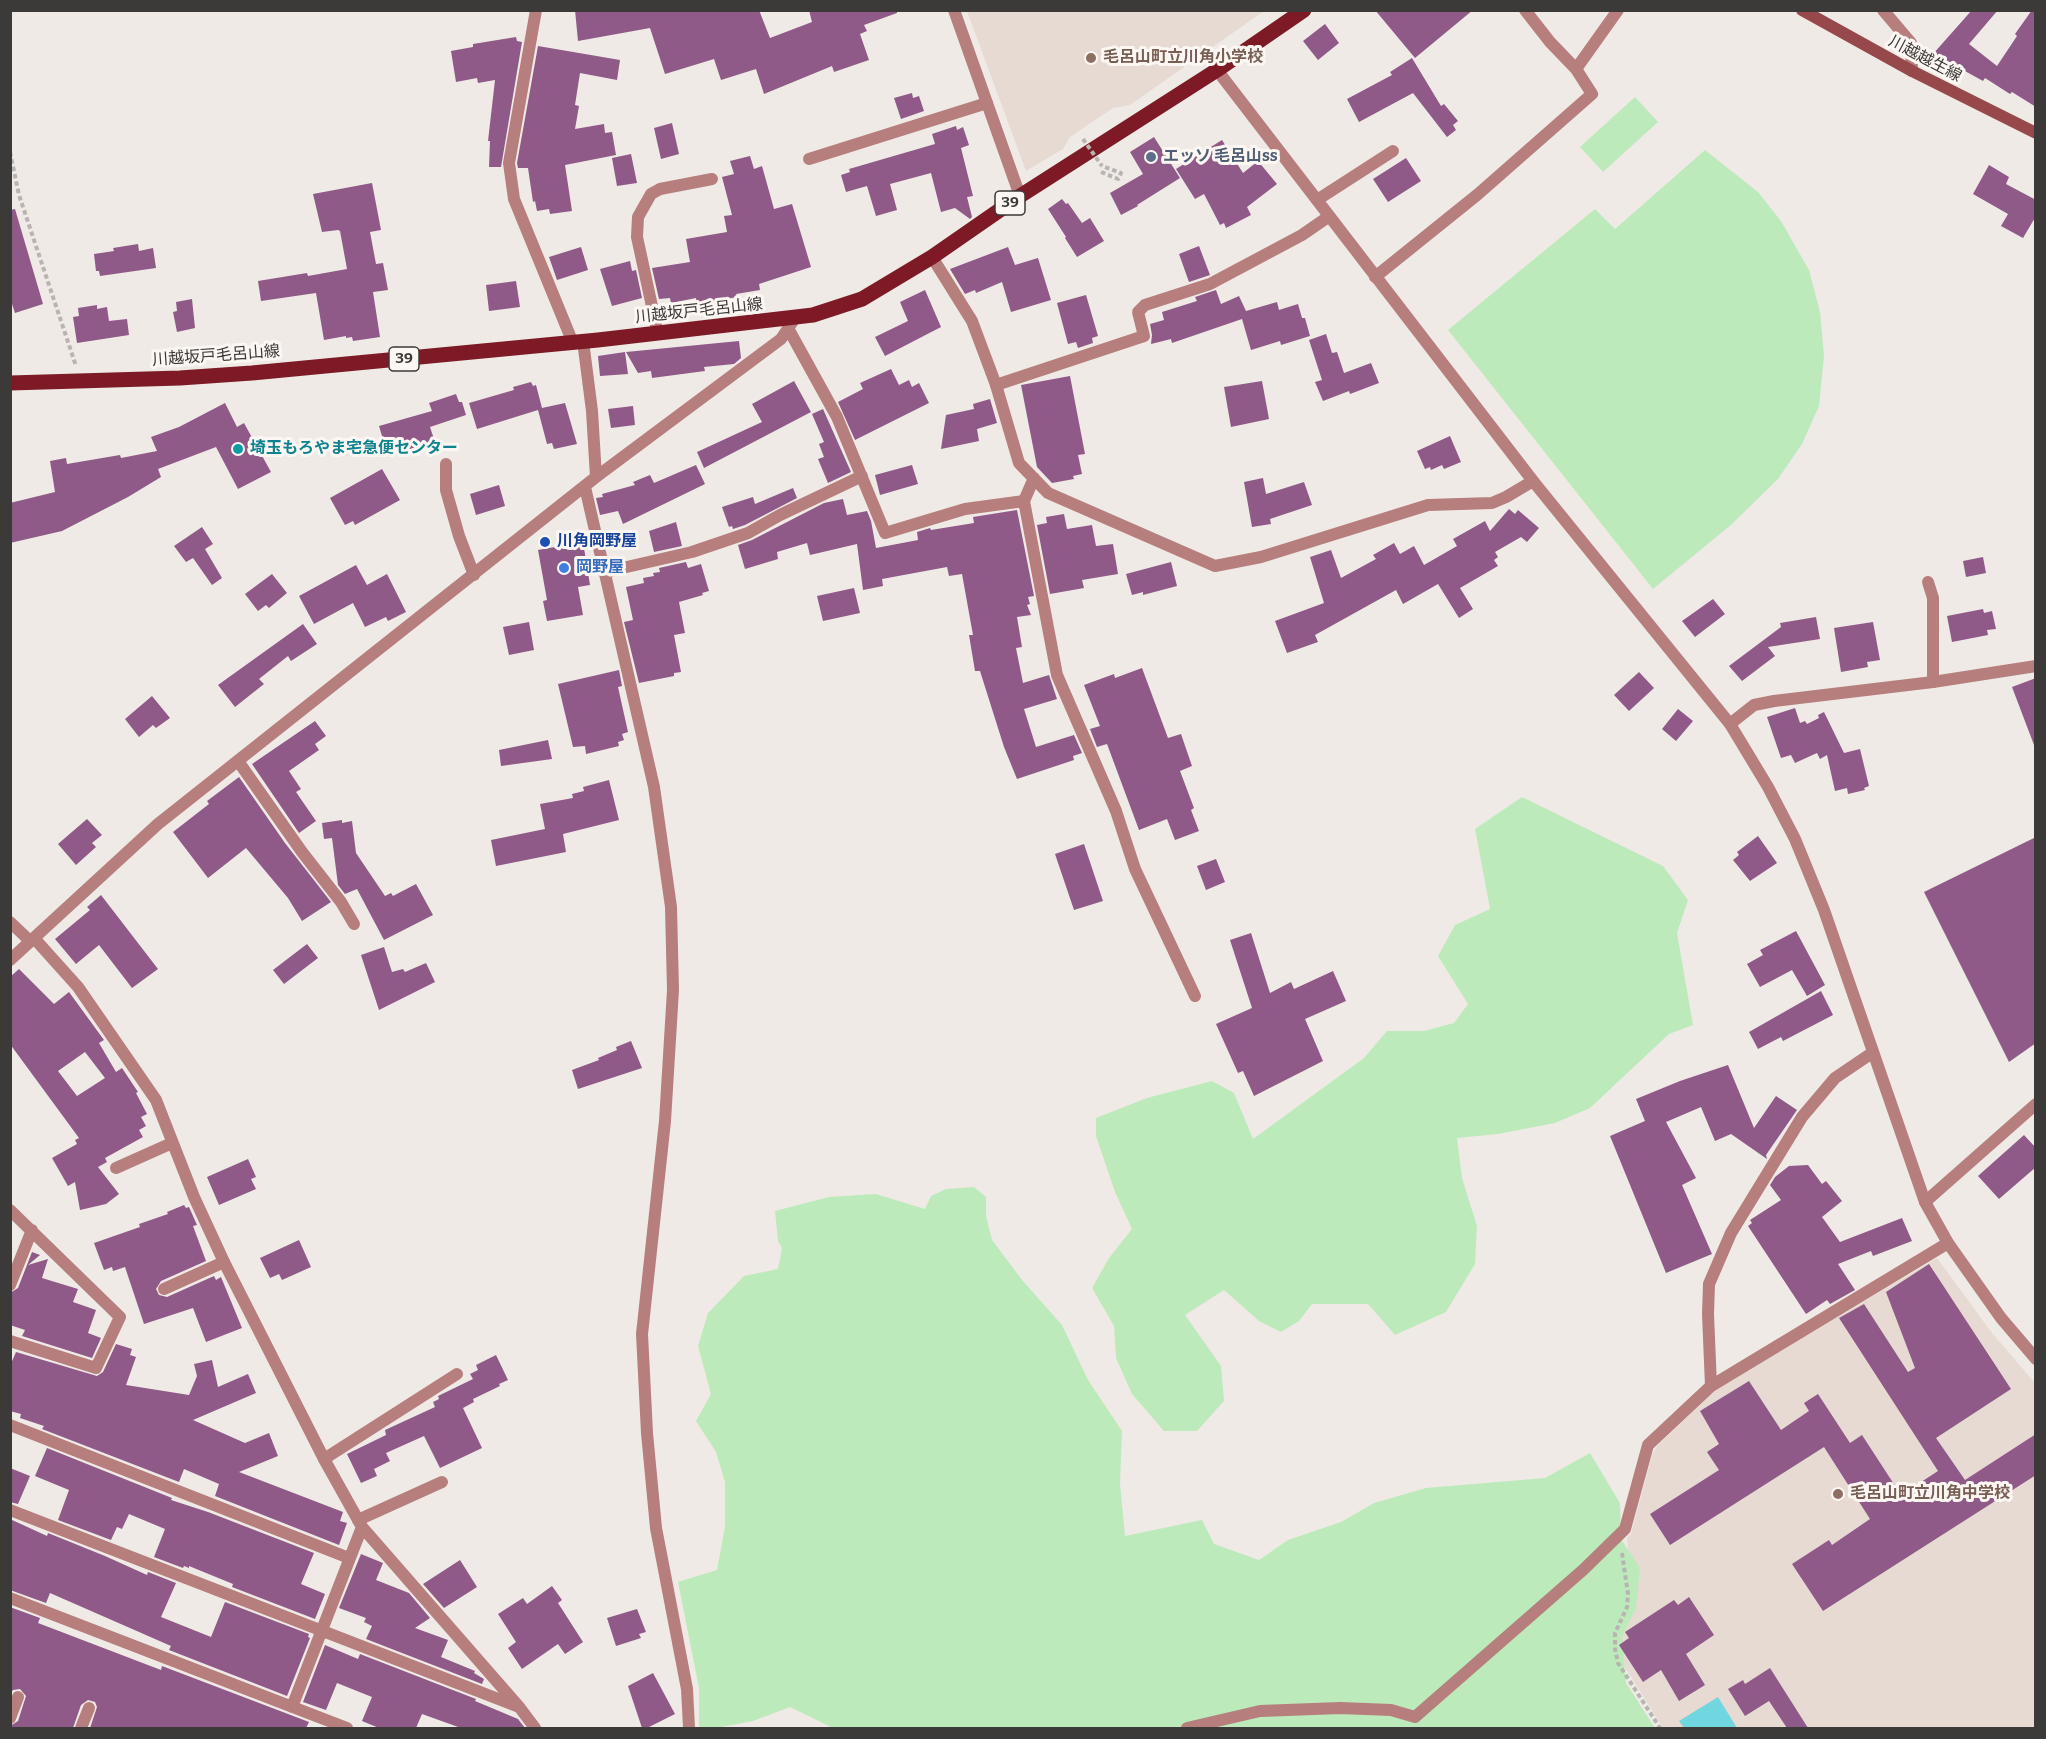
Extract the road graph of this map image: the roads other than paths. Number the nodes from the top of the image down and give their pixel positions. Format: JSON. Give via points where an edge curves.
{"nodes":[{"id":1,"x":536,"y":10,"type":"edge"},
{"id":2,"x":954,"y":10,"type":"edge"},
{"id":3,"x":1304,"y":10,"type":"edge"},
{"id":4,"x":1525,"y":10,"type":"edge"},
{"id":5,"x":1618,"y":10,"type":"edge"},
{"id":6,"x":1802,"y":10,"type":"edge"},
{"id":7,"x":1883,"y":10,"type":"edge"},
{"id":8,"x":1576,"y":69,"type":"junction"},
{"id":9,"x":1217,"y":70,"type":"junction"},
{"id":10,"x":1912,"y":71,"type":"junction"},
{"id":11,"x":987,"y":103,"type":"junction"},
{"id":12,"x":2036,"y":133,"type":"edge"},
{"id":13,"x":1393,"y":151,"type":"dead end"},
{"id":14,"x":810,"y":159,"type":"dead end"},
{"id":15,"x":712,"y":179,"type":"dead end"},
{"id":16,"x":1020,"y":196,"type":"junction"},
{"id":17,"x":1317,"y":200,"type":"junction"},
{"id":18,"x":1328,"y":217,"type":"junction"},
{"id":19,"x":932,"y":257,"type":"junction"},
{"id":20,"x":1375,"y":277,"type":"junction"},
{"id":21,"x":792,"y":324,"type":"junction"},
{"id":22,"x":657,"y":334,"type":"junction"},
{"id":23,"x":578,"y":342,"type":"junction"},
{"id":24,"x":10,"y":383,"type":"edge"},
{"id":25,"x":996,"y":385,"type":"junction"},
{"id":26,"x":446,"y":464,"type":"dead end"},
{"id":27,"x":862,"y":476,"type":"junction"},
{"id":28,"x":596,"y":477,"type":"junction"},
{"id":29,"x":1034,"y":478,"type":"junction"},
{"id":30,"x":1533,"y":481,"type":"junction"},
{"id":31,"x":585,"y":487,"type":"junction"},
{"id":32,"x":1024,"y":501,"type":"junction"},
{"id":33,"x":605,"y":572,"type":"junction"},
{"id":34,"x":474,"y":575,"type":"junction"},
{"id":35,"x":1928,"y":582,"type":"dead end"},
{"id":36,"x":2036,"y":666,"type":"edge"},
{"id":37,"x":1933,"y":682,"type":"junction"},
{"id":38,"x":1730,"y":724,"type":"junction"},
{"id":39,"x":237,"y":761,"type":"junction"},
{"id":40,"x":10,"y":922,"type":"edge"},
{"id":41,"x":354,"y":924,"type":"dead end"},
{"id":42,"x":32,"y":939,"type":"junction"},
{"id":43,"x":10,"y":960,"type":"edge"},
{"id":44,"x":1195,"y":996,"type":"dead end"},
{"id":45,"x":1872,"y":1053,"type":"junction"},
{"id":46,"x":2036,"y":1104,"type":"edge"},
{"id":47,"x":172,"y":1143,"type":"junction"},
{"id":48,"x":116,"y":1168,"type":"dead end"},
{"id":49,"x":1925,"y":1202,"type":"junction"},
{"id":50,"x":10,"y":1210,"type":"edge"},
{"id":51,"x":32,"y":1230,"type":"junction"},
{"id":52,"x":1948,"y":1243,"type":"junction"},
{"id":53,"x":224,"y":1263,"type":"junction"},
{"id":54,"x":10,"y":1285,"type":"edge"},
{"id":55,"x":164,"y":1289,"type":"dead end"},
{"id":56,"x":10,"y":1341,"type":"edge"},
{"id":57,"x":2036,"y":1359,"type":"edge"},
{"id":58,"x":457,"y":1374,"type":"dead end"},
{"id":59,"x":1711,"y":1386,"type":"junction"},
{"id":60,"x":10,"y":1425,"type":"edge"},
{"id":61,"x":324,"y":1460,"type":"junction"},
{"id":62,"x":442,"y":1482,"type":"dead end"},
{"id":63,"x":10,"y":1510,"type":"edge"},
{"id":64,"x":360,"y":1524,"type":"junction"},
{"id":65,"x":349,"y":1558,"type":"junction"},
{"id":66,"x":10,"y":1598,"type":"edge"},
{"id":67,"x":320,"y":1631,"type":"junction"},
{"id":68,"x":18,"y":1697,"type":"dead end"},
{"id":69,"x":292,"y":1707,"type":"junction"},
{"id":70,"x":89,"y":1708,"type":"dead end"},
{"id":71,"x":520,"y":1708,"type":"junction"},
{"id":72,"x":10,"y":1718,"type":"edge"},
{"id":73,"x":81,"y":1728,"type":"edge"},
{"id":74,"x":346,"y":1728,"type":"edge"},
{"id":75,"x":535,"y":1728,"type":"edge"},
{"id":76,"x":689,"y":1728,"type":"edge"},
{"id":77,"x":1187,"y":1728,"type":"edge"}],
"edges":[{"from":1,"to":23,"type":"street","via":[[509,163],[514,199]]},
{"from":2,"to":11,"type":"street"},
{"from":3,"to":9,"type":"main road","name":"川越坂戸毛呂山線","number":"39"},
{"from":4,"to":8,"type":"street"},
{"from":5,"to":8,"type":"street"},
{"from":6,"to":10,"type":"main road","name":"川越越生線"},
{"from":7,"to":10,"type":"street","via":[[1911,43]]},
{"from":8,"to":20,"type":"street","via":[[1592,93],[1477,195]]},
{"from":9,"to":16,"type":"main road","name":"川越坂戸毛呂山線","number":"39"},
{"from":9,"to":17,"type":"street"},
{"from":10,"to":12,"type":"main road","name":"川越越生線"},
{"from":11,"to":14,"type":"street"},
{"from":11,"to":16,"type":"street"},
{"from":13,"to":17,"type":"street"},
{"from":15,"to":22,"type":"street","via":[[660,189],[651,194],[638,217],[637,237]]},
{"from":16,"to":19,"type":"main road","name":"川越坂戸毛呂山線","number":"39"},
{"from":17,"to":18,"type":"street"},
{"from":18,"to":20,"type":"street"},
{"from":18,"to":25,"type":"street","via":[[1210,284],[1145,305],[1138,312],[1144,336]]},
{"from":19,"to":21,"type":"main road","name":"川越坂戸毛呂山線","number":"39","via":[[862,298]]},
{"from":19,"to":25,"type":"street","via":[[972,321]]},
{"from":20,"to":30,"type":"street"},
{"from":21,"to":22,"type":"main road","name":"川越坂戸毛呂山線","number":"39"},
{"from":21,"to":27,"type":"street"},
{"from":21,"to":28,"type":"street","via":[[782,339]]},
{"from":22,"to":23,"type":"main road","name":"川越坂戸毛呂山線","number":"39"},
{"from":23,"to":24,"type":"main road","name":"川越坂戸毛呂山線","number":"39","via":[[252,373]]},
{"from":23,"to":28,"type":"street","via":[[592,411]]},
{"from":25,"to":29,"type":"street","via":[[1019,463]]},
{"from":26,"to":34,"type":"street","via":[[446,490]]},
{"from":27,"to":32,"type":"street","via":[[885,533],[965,509]]},
{"from":27,"to":33,"type":"street","via":[[748,533],[692,552]]},
{"from":28,"to":31,"type":"street"},
{"from":29,"to":30,"type":"street","via":[[1048,493],[1215,566],[1261,557],[1428,505],[1492,503]]},
{"from":29,"to":32,"type":"street"},
{"from":30,"to":38,"type":"street"},
{"from":31,"to":33,"type":"street"},
{"from":31,"to":34,"type":"street"},
{"from":32,"to":44,"type":"street","via":[[1057,675],[1116,811],[1135,869]]},
{"from":33,"to":76,"type":"street","via":[[654,787],[671,907],[673,990],[667,1085],[642,1334],[656,1528],[687,1689]]},
{"from":34,"to":39,"type":"street"},
{"from":35,"to":37,"type":"street","via":[[1933,598]]},
{"from":36,"to":37,"type":"street"},
{"from":37,"to":38,"type":"street","via":[[1754,705]]},
{"from":38,"to":45,"type":"street","via":[[1795,839],[1824,910]]},
{"from":39,"to":41,"type":"street"},
{"from":39,"to":42,"type":"street","via":[[158,824]]},
{"from":40,"to":42,"type":"street"},
{"from":42,"to":43,"type":"street"},
{"from":42,"to":47,"type":"street","via":[[78,987],[156,1100]]},
{"from":45,"to":49,"type":"street"},
{"from":45,"to":59,"type":"street","via":[[1835,1078],[1802,1117],[1731,1233],[1709,1284]]},
{"from":46,"to":49,"type":"street"},
{"from":47,"to":48,"type":"street"},
{"from":47,"to":53,"type":"street"},
{"from":49,"to":52,"type":"street"},
{"from":50,"to":51,"type":"street"},
{"from":51,"to":54,"type":"street"},
{"from":51,"to":56,"type":"street","via":[[120,1317],[96,1368]]},
{"from":52,"to":57,"type":"street","via":[[2001,1318]]},
{"from":52,"to":59,"type":"street"},
{"from":53,"to":55,"type":"street"},
{"from":53,"to":61,"type":"street"},
{"from":58,"to":61,"type":"street"},
{"from":59,"to":77,"type":"street","via":[[1648,1446],[1625,1529],[1415,1717],[1392,1710],[1260,1711]]},
{"from":60,"to":65,"type":"street"},
{"from":61,"to":64,"type":"street"},
{"from":62,"to":64,"type":"street"},
{"from":63,"to":67,"type":"street"},
{"from":64,"to":65,"type":"street"},
{"from":64,"to":71,"type":"street"},
{"from":65,"to":67,"type":"street"},
{"from":66,"to":69,"type":"street"},
{"from":67,"to":69,"type":"street"},
{"from":67,"to":71,"type":"street"},
{"from":68,"to":72,"type":"street"},
{"from":69,"to":74,"type":"street"},
{"from":70,"to":73,"type":"street"},
{"from":71,"to":75,"type":"street"}]}
